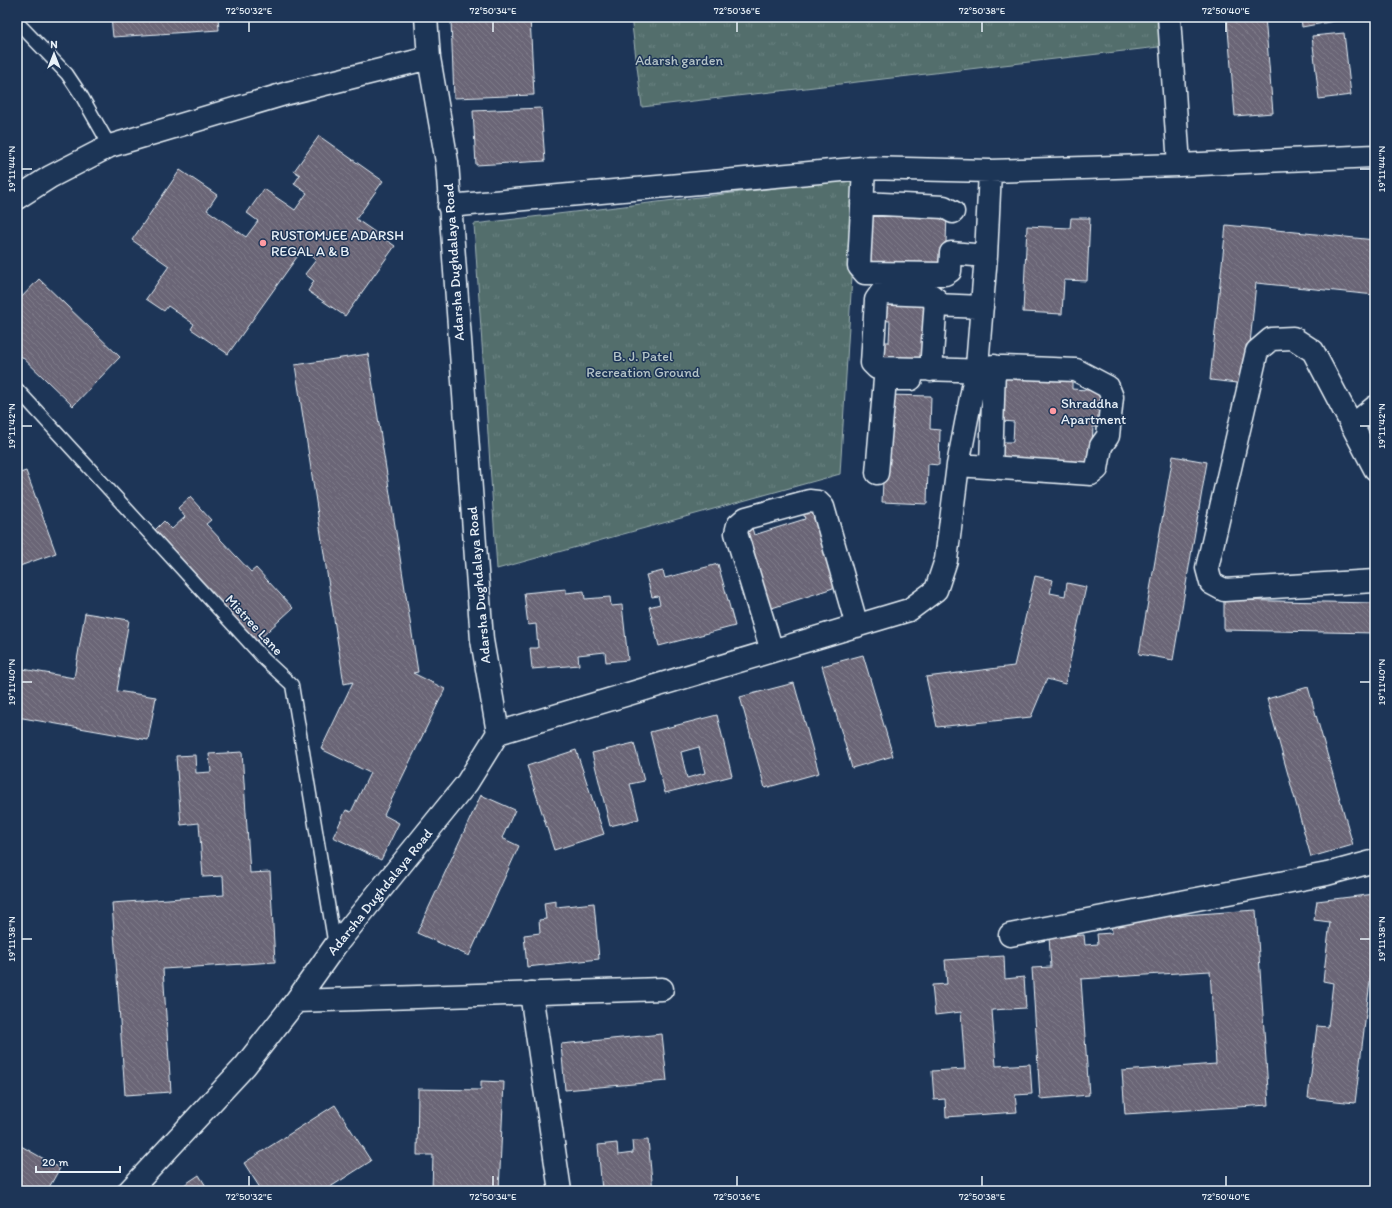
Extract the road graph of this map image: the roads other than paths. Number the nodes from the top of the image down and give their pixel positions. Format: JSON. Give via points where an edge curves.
{"nodes":[{"id":1,"x":426,"y":17,"type":"edge"},
{"id":2,"x":1169,"y":17,"type":"edge"},
{"id":3,"x":17,"y":22,"type":"edge"},
{"id":4,"x":429,"y":58,"type":"junction"},
{"id":5,"x":110,"y":146,"type":"junction"},
{"id":6,"x":1375,"y":156,"type":"edge"},
{"id":7,"x":1179,"y":165,"type":"junction"},
{"id":8,"x":864,"y":168,"type":"junction"},
{"id":9,"x":990,"y":171,"type":"junction"},
{"id":10,"x":17,"y":198,"type":"edge"},
{"id":11,"x":862,"y":203,"type":"junction"},
{"id":12,"x":449,"y":206,"type":"junction"},
{"id":13,"x":953,"y":212,"type":"dead end"},
{"id":14,"x":986,"y":256,"type":"junction"},
{"id":15,"x":935,"y":305,"type":"junction"},
{"id":16,"x":982,"y":307,"type":"junction"},
{"id":17,"x":931,"y":370,"type":"junction"},
{"id":18,"x":980,"y":370,"type":"junction"},
{"id":19,"x":17,"y":389,"type":"edge"},
{"id":20,"x":1375,"y":406,"type":"edge"},
{"id":21,"x":1352,"y":426,"type":"junction"},
{"id":22,"x":958,"y":465,"type":"junction"},
{"id":23,"x":991,"y":467,"type":"junction"},
{"id":24,"x":1375,"y":469,"type":"edge"},
{"id":25,"x":878,"y":473,"type":"dead end"},
{"id":26,"x":1375,"y":581,"type":"edge"},
{"id":27,"x":857,"y":626,"type":"junction"},
{"id":28,"x":772,"y":651,"type":"junction"},
{"id":29,"x":498,"y":733,"type":"junction"},
{"id":30,"x":1375,"y":861,"type":"edge"},
{"id":31,"x":1010,"y":935,"type":"dead end"},
{"id":32,"x":335,"y":946,"type":"junction"},
{"id":33,"x":662,"y":989,"type":"dead end"},
{"id":34,"x":531,"y":993,"type":"junction"},
{"id":35,"x":296,"y":1001,"type":"junction"},
{"id":36,"x":129,"y":1191,"type":"edge"},
{"id":37,"x":560,"y":1191,"type":"edge"}],
"edges":[{"from":1,"to":4,"type":"street","name":"Adarsha Dughdalaya Road"},
{"from":2,"to":7,"type":"street"},
{"from":3,"to":5,"type":"lane","via":[[67,74]]},
{"from":4,"to":5,"type":"street","via":[[288,93]]},
{"from":4,"to":12,"type":"street","name":"Adarsha Dughdalaya Road","via":[[447,162]]},
{"from":5,"to":10,"type":"street","via":[[50,177]]},
{"from":6,"to":7,"type":"street"},
{"from":7,"to":9,"type":"street"},
{"from":8,"to":9,"type":"street"},
{"from":8,"to":11,"type":"street"},
{"from":8,"to":12,"type":"street"},
{"from":9,"to":14,"type":"street"},
{"from":11,"to":13,"type":"street","via":[[944,207]]},
{"from":11,"to":14,"type":"street","via":[[859,266],[865,273],[945,274],[950,271],[951,247]]},
{"from":12,"to":29,"type":"street","name":"Adarsha Dughdalaya Road","via":[[482,640]]},
{"from":14,"to":16,"type":"street"},
{"from":15,"to":16,"type":"street"},
{"from":15,"to":17,"type":"street"},
{"from":15,"to":17,"type":"street","via":[[936,299],[931,295],[881,293],[876,300],[872,363],[877,368]]},
{"from":16,"to":18,"type":"street"},
{"from":17,"to":18,"type":"street"},
{"from":18,"to":22,"type":"street"},
{"from":18,"to":23,"type":"street"},
{"from":18,"to":23,"type":"street","via":[[1076,370],[1108,387],[1112,397],[1108,436],[1102,446],[1097,469],[1091,474]]},
{"from":18,"to":25,"type":"street","via":[[885,379]]},
{"from":19,"to":32,"type":"lane","name":"Mistree Lane","via":[[260,654],[292,685]]},
{"from":20,"to":21,"type":"street"},
{"from":21,"to":24,"type":"street"},
{"from":21,"to":26,"type":"street","via":[[1313,351],[1292,338],[1271,339],[1256,351],[1207,568],[1211,583],[1224,590]]},
{"from":22,"to":23,"type":"street"},
{"from":22,"to":27,"type":"street","via":[[946,560],[936,590],[909,610]]},
{"from":27,"to":28,"type":"street"},
{"from":27,"to":28,"type":"street","via":[[823,507],[818,502],[809,501],[746,518],[738,526],[736,533]]},
{"from":28,"to":29,"type":"street"},
{"from":29,"to":32,"type":"street","name":"Adarsha Dughdalaya Road","via":[[467,783]]},
{"from":30,"to":31,"type":"street","via":[[1327,874]]},
{"from":32,"to":35,"type":"street","name":"Adarsha Dughdalaya Road"},
{"from":33,"to":34,"type":"street"},
{"from":34,"to":35,"type":"street"},
{"from":34,"to":37,"type":"street"},
{"from":35,"to":36,"type":"street","name":"Adarsha Dughdalaya Road","via":[[245,1066]]}]}
